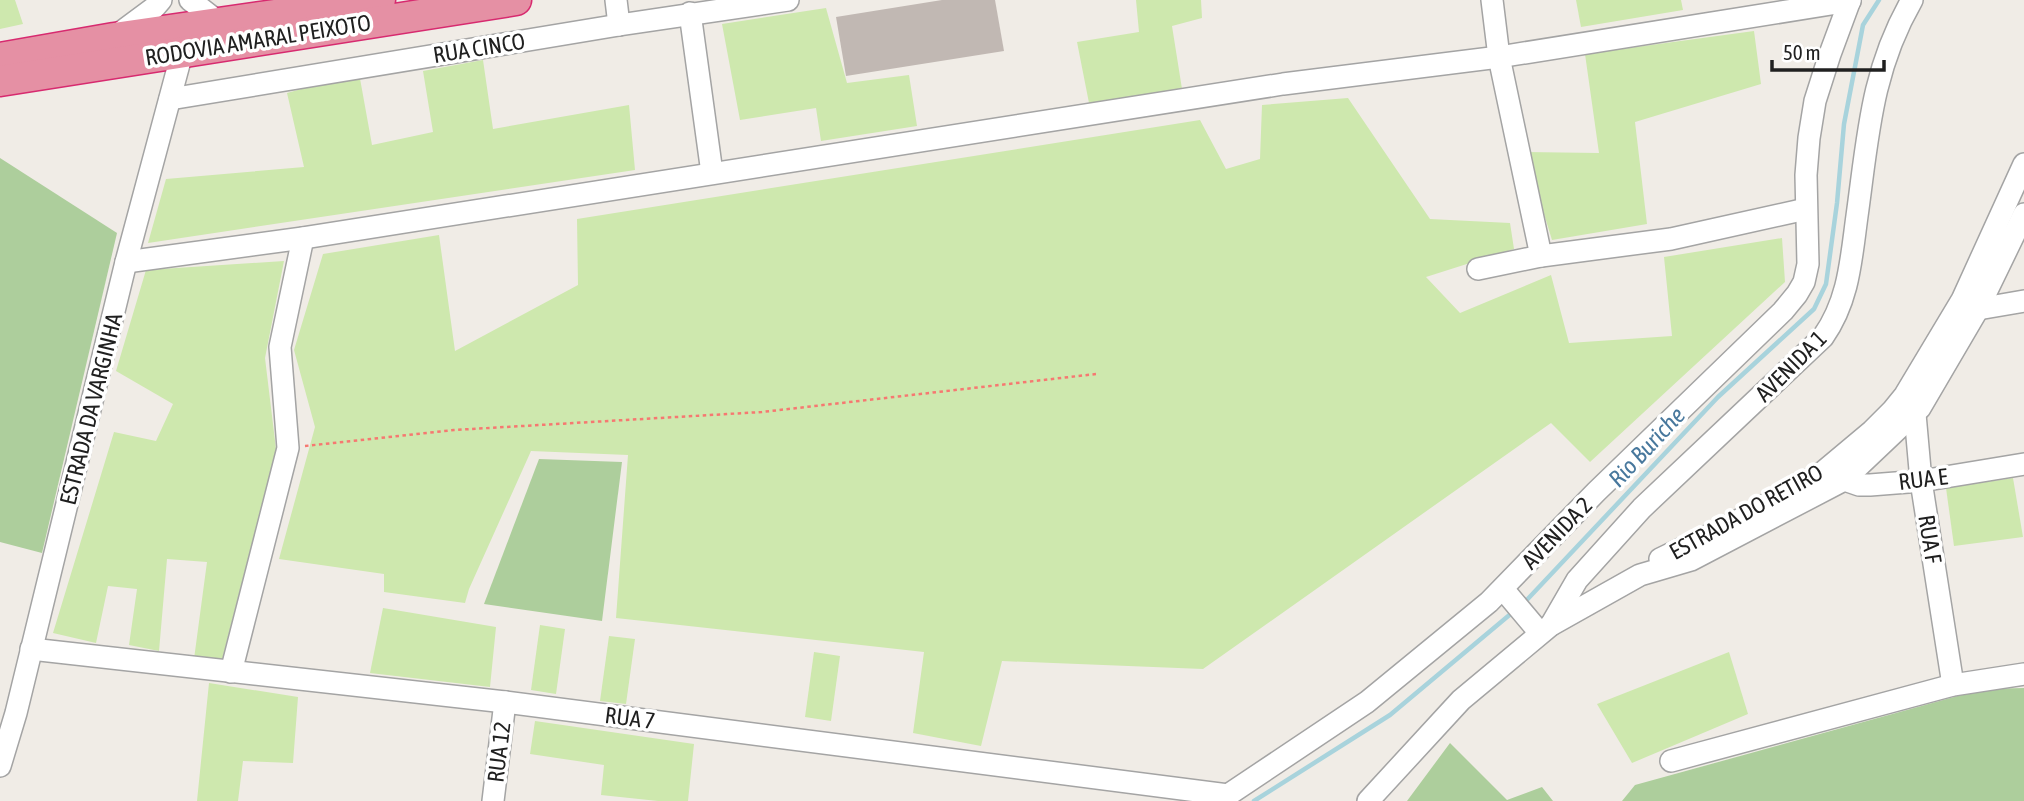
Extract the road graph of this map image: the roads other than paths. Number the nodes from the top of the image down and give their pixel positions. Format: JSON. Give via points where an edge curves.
{"nodes":[{"id":1,"x":161,"y":0,"type":"edge"},
{"id":2,"x":190,"y":0,"type":"edge"},
{"id":3,"x":380,"y":0,"type":"edge"},
{"id":4,"x":516,"y":0,"type":"edge"},
{"id":5,"x":616,"y":0,"type":"edge"},
{"id":6,"x":788,"y":0,"type":"edge"},
{"id":7,"x":1492,"y":0,"type":"edge"},
{"id":8,"x":1912,"y":0,"type":"edge"},
{"id":9,"x":1850,"y":1,"type":"edge"},
{"id":10,"x":690,"y":13,"type":"junction"},
{"id":11,"x":221,"y":24,"type":"junction"},
{"id":12,"x":619,"y":25,"type":"junction"},
{"id":13,"x":114,"y":38,"type":"junction"},
{"id":14,"x":182,"y":53,"type":"junction"},
{"id":15,"x":1499,"y":57,"type":"junction"},
{"id":16,"x":0,"y":58,"type":"edge"},
{"id":17,"x":0,"y":81,"type":"edge"},
{"id":18,"x":170,"y":99,"type":"junction"},
{"id":19,"x":2024,"y":164,"type":"edge"},
{"id":20,"x":712,"y":173,"type":"junction"},
{"id":21,"x":1806,"y":209,"type":"junction"},
{"id":22,"x":2024,"y":214,"type":"edge"},
{"id":23,"x":303,"y":238,"type":"junction"},
{"id":24,"x":1541,"y":256,"type":"junction"},
{"id":25,"x":126,"y":262,"type":"junction"},
{"id":26,"x":1478,"y":269,"type":"dead end"},
{"id":27,"x":2024,"y":301,"type":"edge"},
{"id":28,"x":1970,"y":305,"type":"junction"},
{"id":29,"x":1905,"y":394,"type":"junction"},
{"id":30,"x":1914,"y":414,"type":"junction"},
{"id":31,"x":2024,"y":464,"type":"edge"},
{"id":32,"x":1823,"y":472,"type":"junction"},
{"id":33,"x":1844,"y":480,"type":"junction"},
{"id":34,"x":1921,"y":481,"type":"junction"},
{"id":35,"x":1640,"y":575,"type":"junction"},
{"id":36,"x":1513,"y":601,"type":"junction"},
{"id":37,"x":1545,"y":629,"type":"junction"},
{"id":38,"x":31,"y":649,"type":"junction"},
{"id":39,"x":231,"y":672,"type":"junction"},
{"id":40,"x":2024,"y":674,"type":"edge"},
{"id":41,"x":1953,"y":685,"type":"junction"},
{"id":42,"x":505,"y":702,"type":"junction"},
{"id":43,"x":1671,"y":761,"type":"dead end"},
{"id":44,"x":0,"y":766,"type":"edge"},
{"id":45,"x":1224,"y":798,"type":"edge"},
{"id":46,"x":493,"y":801,"type":"edge"},
{"id":47,"x":1368,"y":801,"type":"edge"}],
"edges":[{"from":1,"to":13,"type":"street"},
{"from":2,"to":11,"type":"street"},
{"from":3,"to":11,"type":"highway","name":"RODOVIA AMARAL PEIXOTO"},
{"from":4,"to":14,"type":"highway","name":"RODOVIA AMARAL PEIXOTO"},
{"from":5,"to":12,"type":"street"},
{"from":6,"to":10,"type":"street","name":"RUA CINCO"},
{"from":7,"to":15,"type":"street"},
{"from":8,"to":37,"type":"street","name":"AVENIDA 1","via":[[1883,62],[1875,93],[1849,271],[1836,319],[1823,337],[1642,508],[1577,580]]},
{"from":9,"to":15,"type":"street"},
{"from":9,"to":21,"type":"street","name":"AVENIDA 2","via":[[1815,102]]},
{"from":10,"to":12,"type":"street","name":"RUA CINCO"},
{"from":10,"to":20,"type":"street"},
{"from":11,"to":13,"type":"highway","name":"RODOVIA AMARAL PEIXOTO"},
{"from":12,"to":18,"type":"street","name":"RUA CINCO"},
{"from":13,"to":16,"type":"highway","name":"RODOVIA AMARAL PEIXOTO"},
{"from":14,"to":17,"type":"highway","name":"RODOVIA AMARAL PEIXOTO"},
{"from":14,"to":18,"type":"street","name":"ESTRADA DA VARGINHA"},
{"from":15,"to":20,"type":"street","via":[[1283,84]]},
{"from":15,"to":24,"type":"street"},
{"from":18,"to":25,"type":"street","name":"ESTRADA DA VARGINHA"},
{"from":19,"to":28,"type":"street","name":"ESTRADA DO RETIRO"},
{"from":20,"to":23,"type":"street"},
{"from":21,"to":24,"type":"street","via":[[1671,239]]},
{"from":21,"to":36,"type":"street","name":"AVENIDA 2","via":[[1808,264],[1797,294],[1596,492]]},
{"from":22,"to":28,"type":"street","name":"ESTRADA DO RETIRO"},
{"from":23,"to":25,"type":"street"},
{"from":23,"to":39,"type":"street","via":[[280,347],[288,448]]},
{"from":24,"to":26,"type":"street"},
{"from":25,"to":38,"type":"street","name":"ESTRADA DA VARGINHA"},
{"from":27,"to":28,"type":"street"},
{"from":28,"to":29,"type":"street","name":"ESTRADA DO RETIRO"},
{"from":28,"to":30,"type":"street","name":"ESTRADA DO RETIRO"},
{"from":29,"to":30,"type":"street","name":"RUA F"},
{"from":29,"to":32,"type":"street","name":"ESTRADA DO RETIRO","via":[[1872,431]]},
{"from":30,"to":33,"type":"street","name":"ESTRADA DO RETIRO"},
{"from":30,"to":34,"type":"street","name":"RUA F"},
{"from":31,"to":34,"type":"street","name":"RUA E"},
{"from":32,"to":33,"type":"street","name":"RUA E"},
{"from":32,"to":35,"type":"street","name":"ESTRADA DO RETIRO","via":[[1665,556]]},
{"from":33,"to":34,"type":"street","name":"RUA E","via":[[1870,485]]},
{"from":33,"to":35,"type":"street","name":"ESTRADA DO RETIRO","via":[[1691,560]]},
{"from":34,"to":41,"type":"street","name":"RUA F"},
{"from":35,"to":37,"type":"street","name":"ESTRADA DO RETIRO"},
{"from":36,"to":37,"type":"street"},
{"from":36,"to":45,"type":"street","name":"AVENIDA 2","via":[[1429,653],[1367,702]]},
{"from":37,"to":47,"type":"street","name":"ESTRADA DO RETIRO","via":[[1461,700]]},
{"from":38,"to":39,"type":"street","name":"RUA 7"},
{"from":38,"to":44,"type":"street","name":"ESTRADA DA VARGINHA"},
{"from":39,"to":42,"type":"street","name":"RUA 7"},
{"from":40,"to":41,"type":"street"},
{"from":41,"to":43,"type":"street"},
{"from":42,"to":45,"type":"street","name":"RUA 7"},
{"from":42,"to":46,"type":"street","name":"RUA 12"}]}
